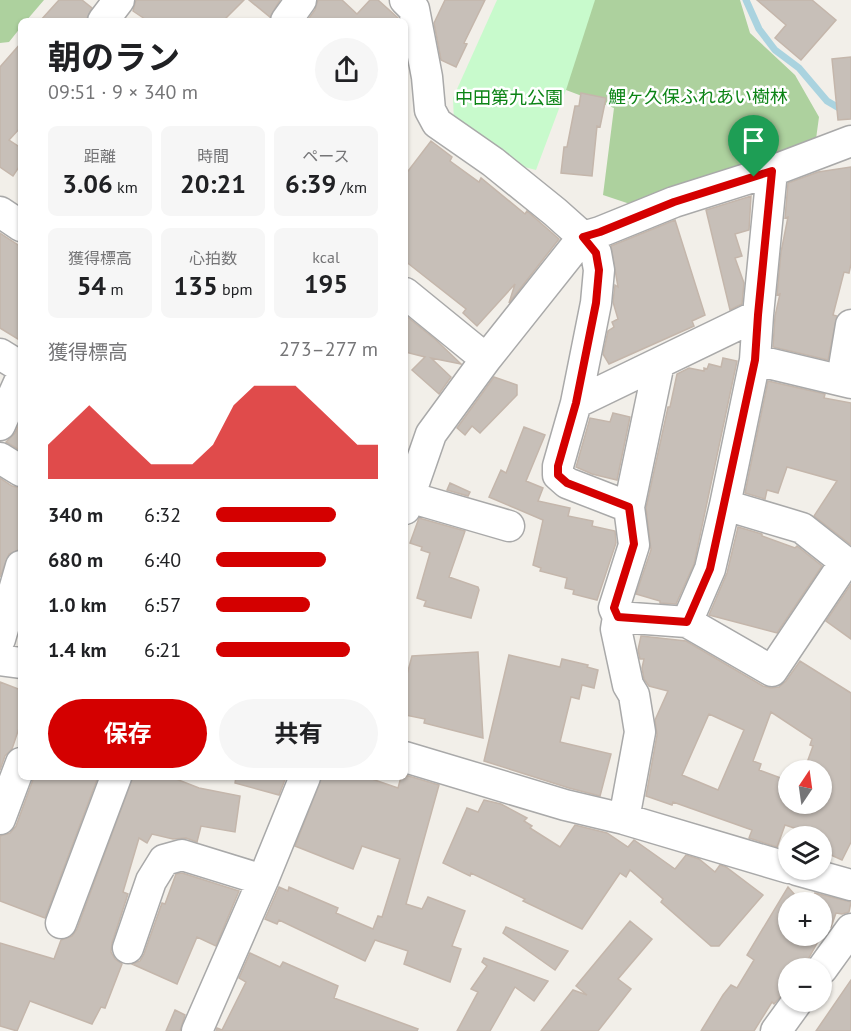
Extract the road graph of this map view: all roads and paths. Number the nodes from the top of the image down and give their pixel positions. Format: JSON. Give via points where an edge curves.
{"nodes":[{"id":1,"x":119,"y":0,"type":"edge"},
{"id":2,"x":301,"y":0,"type":"edge"},
{"id":3,"x":413,"y":3,"type":"edge"},
{"id":4,"x":105,"y":18,"type":"edge"},
{"id":5,"x":288,"y":18,"type":"edge"},
{"id":6,"x":851,"y":141,"type":"edge"},
{"id":7,"x":772,"y":171,"type":"junction"},
{"id":8,"x":583,"y":237,"type":"junction"},
{"id":9,"x":408,"y":295,"type":"edge"},
{"id":10,"x":758,"y":315,"type":"junction"},
{"id":11,"x":851,"y":326,"type":"edge"},
{"id":12,"x":0,"y":354,"type":"edge"},
{"id":13,"x":486,"y":358,"type":"junction"},
{"id":14,"x":755,"y":360,"type":"junction"},
{"id":15,"x":659,"y":363,"type":"junction"},
{"id":16,"x":18,"y":365,"type":"edge"},
{"id":17,"x":846,"y":381,"type":"edge"},
{"id":18,"x":18,"y":385,"type":"edge"},
{"id":19,"x":576,"y":403,"type":"junction"},
{"id":20,"x":0,"y":425,"type":"edge"},
{"id":21,"x":0,"y":458,"type":"edge"},
{"id":22,"x":18,"y":469,"type":"edge"},
{"id":23,"x":408,"y":491,"type":"edge"},
{"id":24,"x":725,"y":505,"type":"junction"},
{"id":25,"x":629,"y":507,"type":"junction"},
{"id":26,"x":509,"y":526,"type":"dead end"},
{"id":27,"x":848,"y":564,"type":"edge"},
{"id":28,"x":18,"y":576,"type":"edge"},
{"id":29,"x":618,"y":617,"type":"junction"},
{"id":30,"x":687,"y":622,"type":"junction"},
{"id":31,"x":0,"y":639,"type":"edge"},
{"id":32,"x":0,"y":660,"type":"edge"},
{"id":33,"x":18,"y":663,"type":"edge"},
{"id":34,"x":408,"y":758,"type":"edge"},
{"id":35,"x":18,"y":771,"type":"edge"},
{"id":36,"x":115,"y":780,"type":"edge"},
{"id":37,"x":304,"y":780,"type":"edge"},
{"id":38,"x":0,"y":819,"type":"edge"},
{"id":39,"x":624,"y":819,"type":"junction"},
{"id":40,"x":778,"y":865,"type":"edge"},
{"id":41,"x":263,"y":880,"type":"junction"},
{"id":42,"x":832,"y":880,"type":"edge"},
{"id":43,"x":851,"y":885,"type":"edge"},
{"id":44,"x":61,"y":923,"type":"dead end"},
{"id":45,"x":851,"y":929,"type":"edge"},
{"id":46,"x":128,"y":948,"type":"dead end"},
{"id":47,"x":830,"y":958,"type":"edge"},
{"id":48,"x":790,"y":1012,"type":"edge"},
{"id":49,"x":197,"y":1031,"type":"edge"},
{"id":50,"x":777,"y":1031,"type":"edge"}],
"edges":[{"from":1,"to":4,"type":"street"},
{"from":2,"to":5,"type":"street"},
{"from":3,"to":8,"type":"street","via":[[429,110],[437,123],[493,162]]},
{"from":6,"to":7,"type":"street"},
{"from":7,"to":8,"type":"street","via":[[674,202]]},
{"from":7,"to":10,"type":"street"},
{"from":8,"to":13,"type":"street"},
{"from":8,"to":19,"type":"street","via":[[596,253],[599,270]]},
{"from":9,"to":13,"type":"street"},
{"from":10,"to":14,"type":"street"},
{"from":10,"to":15,"type":"street"},
{"from":11,"to":17,"type":"street"},
{"from":12,"to":16,"type":"street"},
{"from":13,"to":23,"type":"street","via":[[431,434]]},
{"from":14,"to":17,"type":"street"},
{"from":14,"to":24,"type":"street"},
{"from":15,"to":19,"type":"street"},
{"from":15,"to":25,"type":"street"},
{"from":18,"to":20,"type":"street"},
{"from":19,"to":25,"type":"street","via":[[558,475],[567,483]]},
{"from":21,"to":22,"type":"street"},
{"from":23,"to":26,"type":"street"},
{"from":24,"to":27,"type":"street","via":[[802,528]]},
{"from":24,"to":30,"type":"street","via":[[710,569]]},
{"from":25,"to":29,"type":"street","via":[[634,544],[614,608]]},
{"from":27,"to":30,"type":"street","via":[[772,671]]},
{"from":28,"to":31,"type":"street"},
{"from":29,"to":30,"type":"street"},
{"from":29,"to":39,"type":"street","via":[[616,629],[640,732]]},
{"from":32,"to":33,"type":"street"},
{"from":34,"to":39,"type":"street"},
{"from":35,"to":38,"type":"street"},
{"from":36,"to":44,"type":"street"},
{"from":37,"to":41,"type":"street"},
{"from":39,"to":40,"type":"street"},
{"from":41,"to":46,"type":"street","via":[[182,855],[164,860],[152,881]]},
{"from":41,"to":49,"type":"street"},
{"from":42,"to":43,"type":"street"},
{"from":45,"to":47,"type":"street"},
{"from":48,"to":50,"type":"street"}]}
